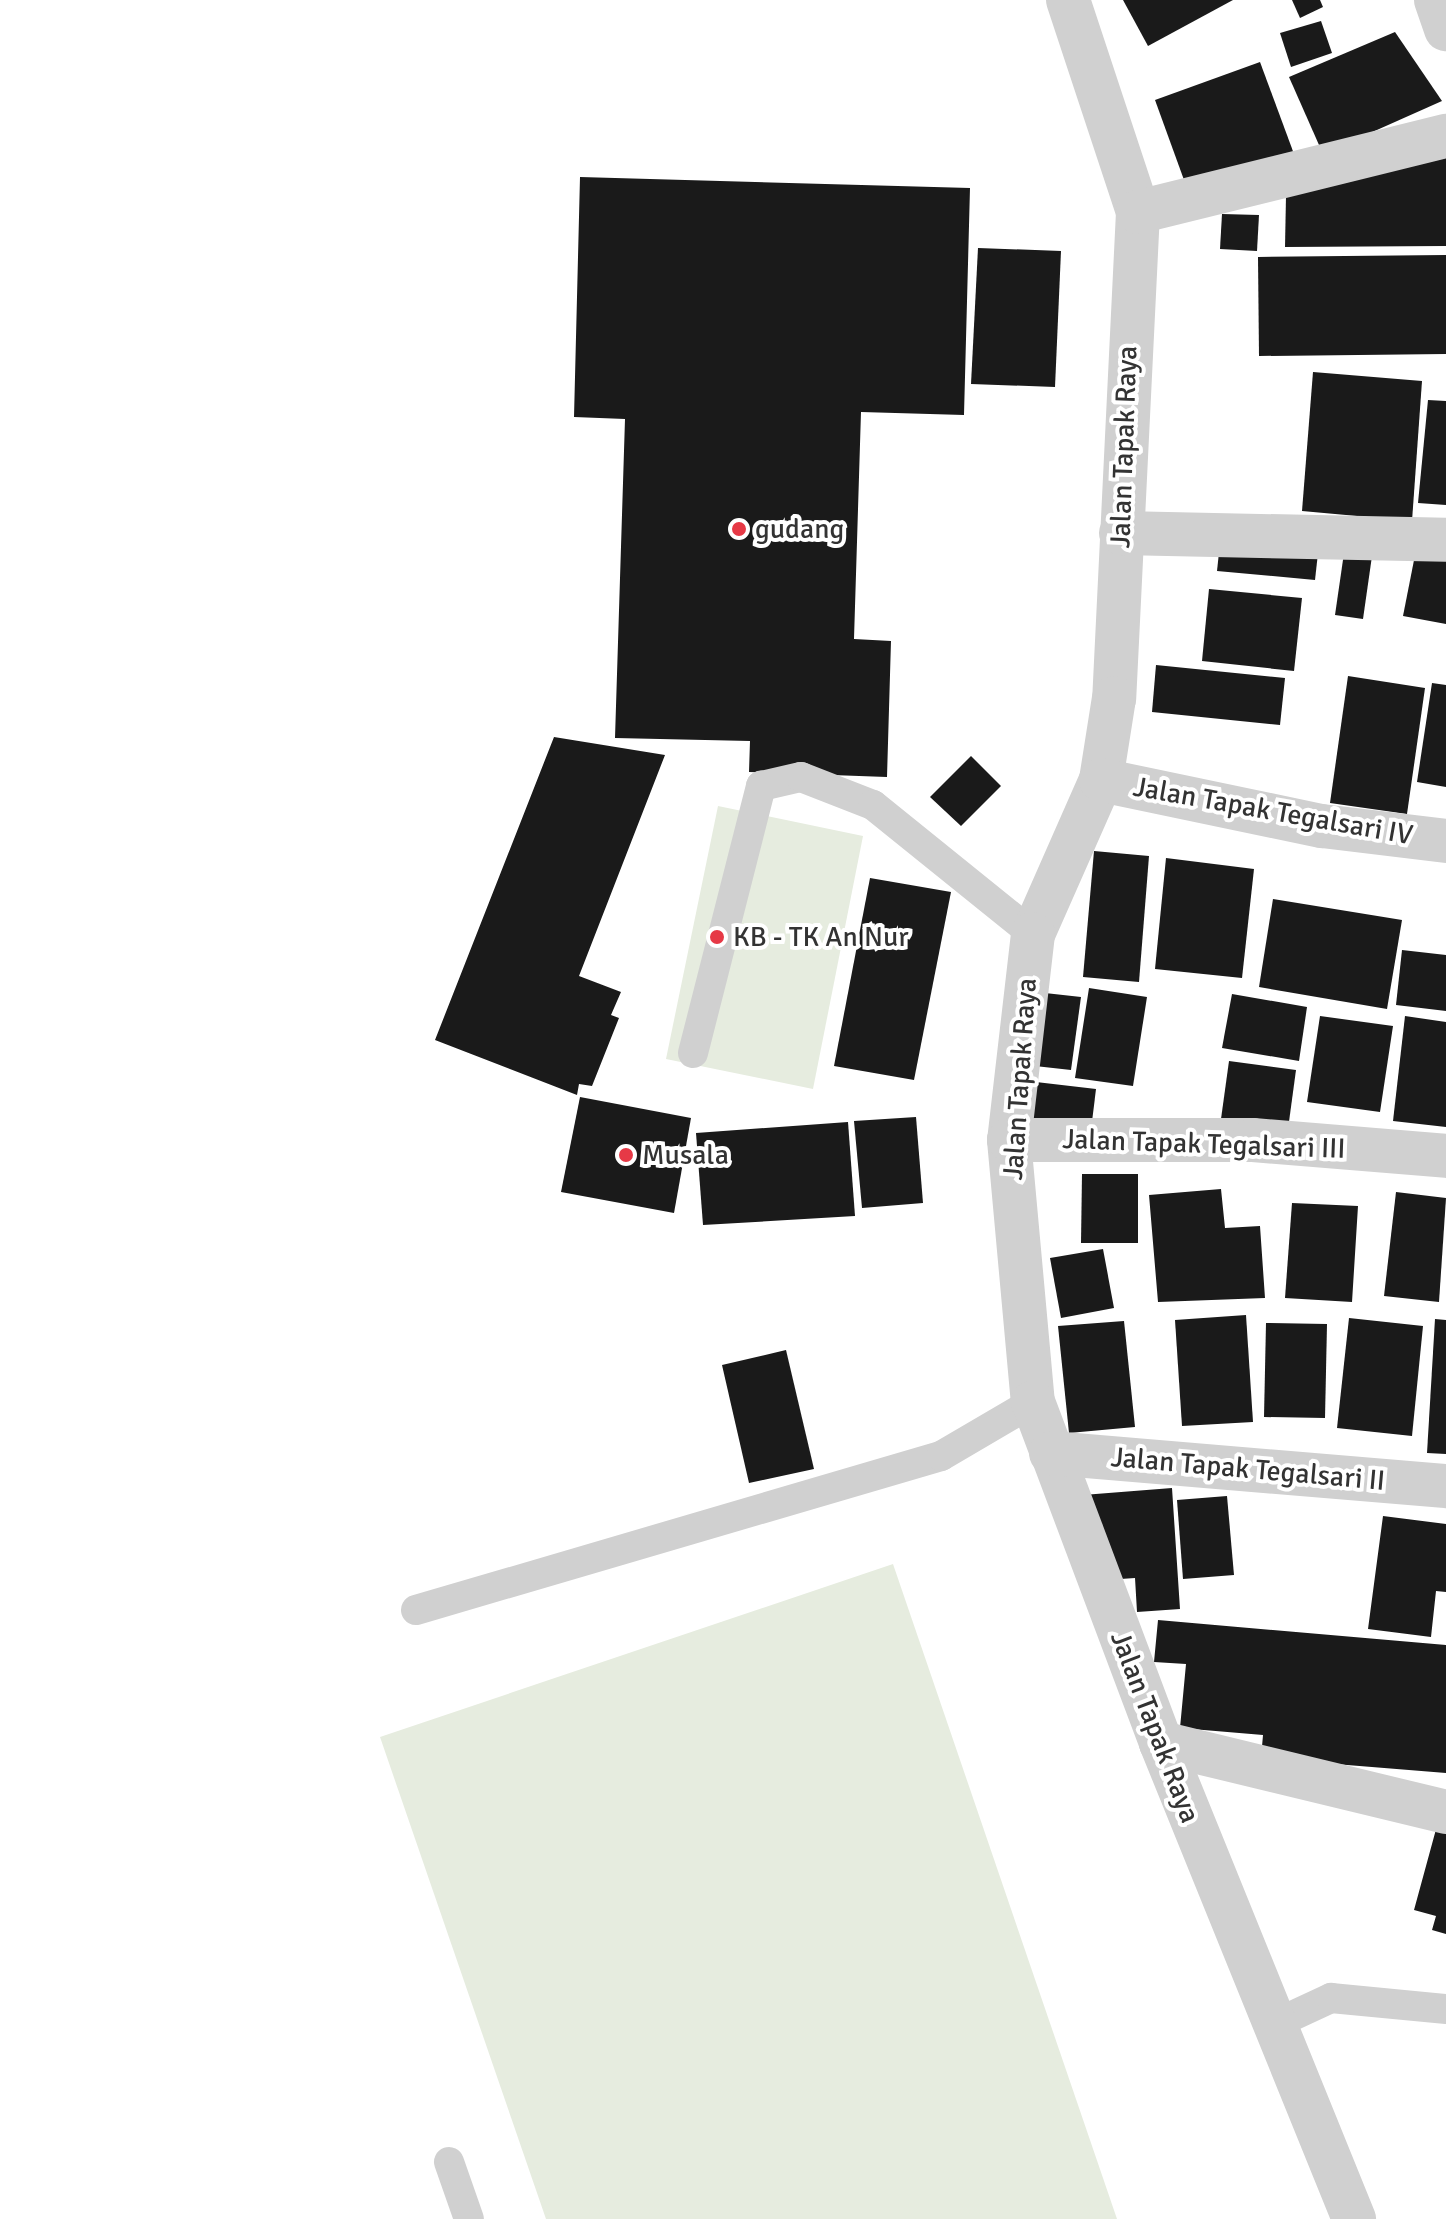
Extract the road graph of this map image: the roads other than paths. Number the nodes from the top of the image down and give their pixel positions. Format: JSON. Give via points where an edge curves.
{"nodes":[{"id":1,"x":1068,"y":0,"type":"edge"},
{"id":2,"x":1436,"y":0,"type":"edge"},
{"id":3,"x":1446,"y":29,"type":"edge"},
{"id":4,"x":1446,"y":136,"type":"edge"},
{"id":5,"x":1138,"y":212,"type":"junction"},
{"id":6,"x":1121,"y":533,"type":"junction"},
{"id":7,"x":1446,"y":540,"type":"edge"},
{"id":8,"x":1101,"y":780,"type":"junction"},
{"id":9,"x":1446,"y":841,"type":"edge"},
{"id":10,"x":1033,"y":934,"type":"junction"},
{"id":11,"x":693,"y":1053,"type":"dead end"},
{"id":12,"x":1009,"y":1140,"type":"junction"},
{"id":13,"x":1446,"y":1156,"type":"edge"},
{"id":14,"x":1033,"y":1402,"type":"junction"},
{"id":15,"x":1051,"y":1453,"type":"junction"},
{"id":16,"x":1446,"y":1486,"type":"edge"},
{"id":17,"x":416,"y":1610,"type":"dead end"},
{"id":18,"x":1161,"y":1743,"type":"junction"},
{"id":19,"x":1446,"y":1812,"type":"edge"},
{"id":20,"x":1446,"y":2009,"type":"edge"},
{"id":21,"x":1275,"y":2024,"type":"junction"},
{"id":22,"x":449,"y":2162,"type":"dead end"},
{"id":23,"x":469,"y":2219,"type":"edge"},
{"id":24,"x":1354,"y":2219,"type":"edge"}],
"edges":[{"from":1,"to":5,"type":"street","name":"Jalan Tapak Raya"},
{"from":2,"to":3,"type":"street"},
{"from":4,"to":5,"type":"street"},
{"from":5,"to":6,"type":"street","name":"Jalan Tapak Raya"},
{"from":6,"to":7,"type":"street"},
{"from":6,"to":8,"type":"street","name":"Jalan Tapak Raya","via":[[1114,698]]},
{"from":8,"to":9,"type":"street","name":"Jalan Tapak Tegalsari IV","via":[[1322,826]]},
{"from":8,"to":10,"type":"street","name":"Jalan Tapak Raya"},
{"from":10,"to":11,"type":"lane","via":[[873,805],[801,777],[761,786]]},
{"from":10,"to":12,"type":"street","name":"Jalan Tapak Raya"},
{"from":12,"to":13,"type":"street","name":"Jalan Tapak Tegalsari III","via":[[1253,1140]]},
{"from":12,"to":14,"type":"street","name":"Jalan Tapak Raya"},
{"from":14,"to":15,"type":"street","name":"Jalan Tapak Raya"},
{"from":14,"to":17,"type":"lane","via":[[941,1456]]},
{"from":15,"to":16,"type":"street","name":"Jalan Tapak Tegalsari II"},
{"from":15,"to":18,"type":"street","name":"Jalan Tapak Raya"},
{"from":18,"to":19,"type":"street"},
{"from":18,"to":21,"type":"street","name":"Jalan Tapak Raya"},
{"from":20,"to":21,"type":"lane","via":[[1331,1998]]},
{"from":21,"to":24,"type":"street","name":"Jalan Tapak Raya"},
{"from":22,"to":23,"type":"lane"}]}
